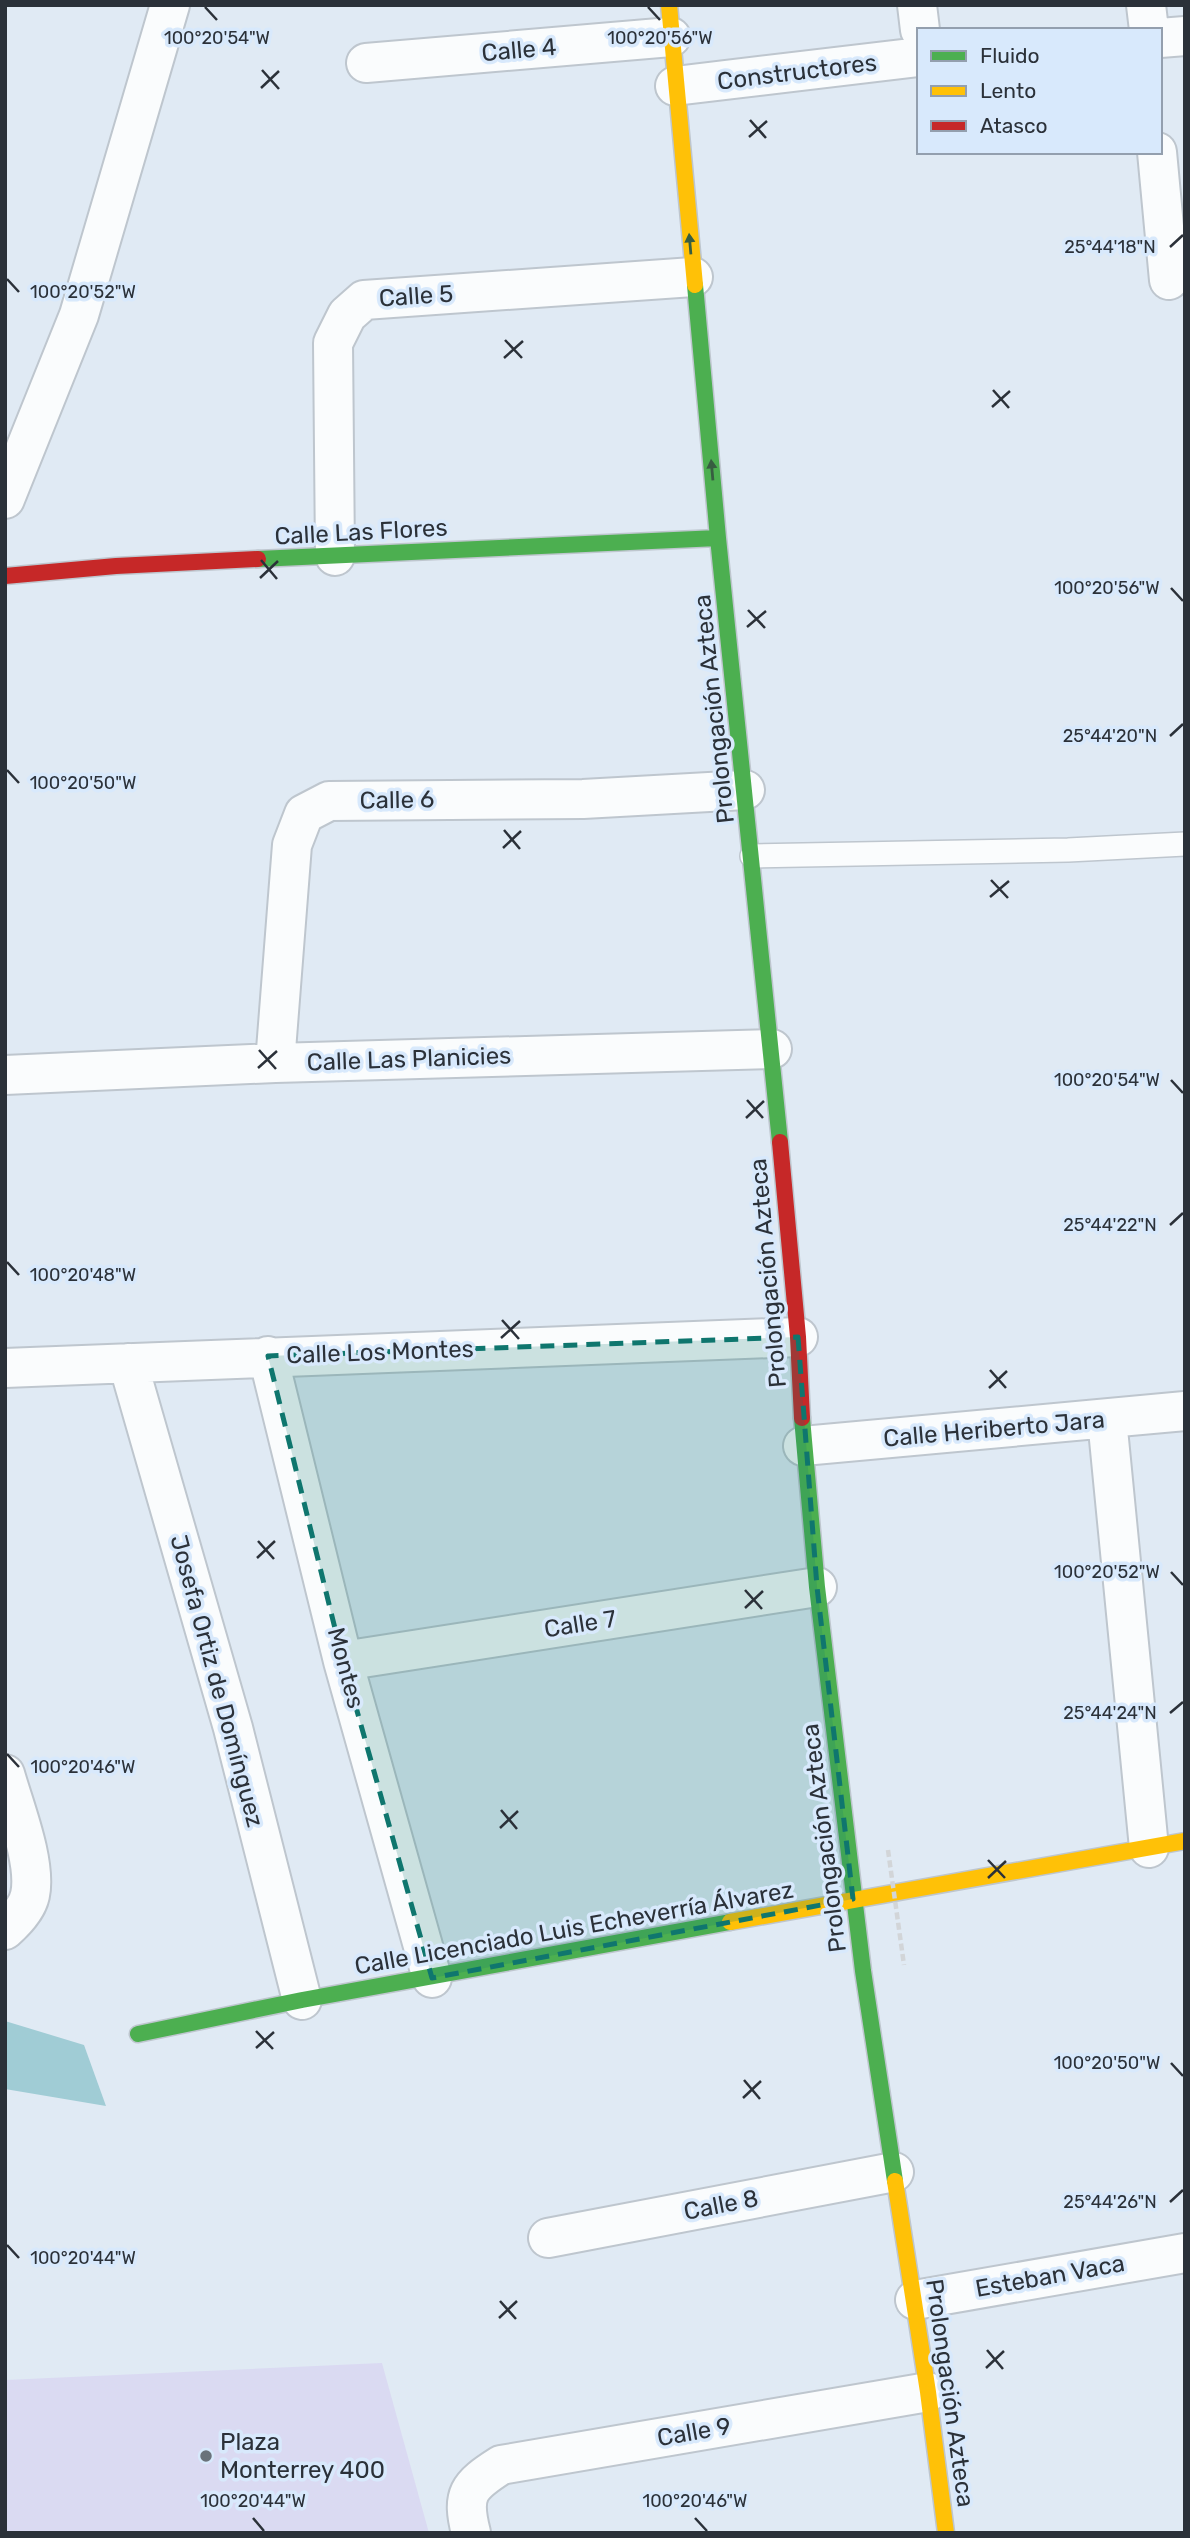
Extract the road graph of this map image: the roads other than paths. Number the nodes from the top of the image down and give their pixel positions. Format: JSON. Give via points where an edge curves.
{"nodes":[{"id":1,"x":170,"y":5,"type":"edge"},
{"id":2,"x":917,"y":5,"type":"edge"},
{"id":3,"x":1146,"y":5,"type":"edge"},
{"id":4,"x":670,"y":21,"type":"edge"},
{"id":5,"x":920,"y":28,"type":"edge"},
{"id":6,"x":1149,"y":28,"type":"edge"},
{"id":7,"x":1185,"y":36,"type":"edge"},
{"id":8,"x":1162,"y":37,"type":"edge"},
{"id":9,"x":917,"y":57,"type":"edge"},
{"id":10,"x":366,"y":63,"type":"dead end"},
{"id":11,"x":675,"y":86,"type":"junction"},
{"id":12,"x":1157,"y":154,"type":"edge"},
{"id":13,"x":693,"y":277,"type":"junction"},
{"id":14,"x":1169,"y":280,"type":"dead end"},
{"id":15,"x":5,"y":499,"type":"edge"},
{"id":16,"x":718,"y":538,"type":"junction"},
{"id":17,"x":335,"y":556,"type":"junction"},
{"id":18,"x":5,"y":576,"type":"edge"},
{"id":19,"x":745,"y":790,"type":"junction"},
{"id":20,"x":1185,"y":844,"type":"edge"},
{"id":21,"x":752,"y":856,"type":"junction"},
{"id":22,"x":772,"y":1049,"type":"junction"},
{"id":23,"x":275,"y":1063,"type":"junction"},
{"id":24,"x":5,"y":1075,"type":"edge"},
{"id":25,"x":797,"y":1337,"type":"junction"},
{"id":26,"x":268,"y":1356,"type":"junction"},
{"id":27,"x":128,"y":1363,"type":"junction"},
{"id":28,"x":5,"y":1367,"type":"edge"},
{"id":29,"x":1185,"y":1410,"type":"edge"},
{"id":30,"x":1107,"y":1419,"type":"junction"},
{"id":31,"x":803,"y":1446,"type":"junction"},
{"id":32,"x":817,"y":1587,"type":"junction"},
{"id":33,"x":343,"y":1661,"type":"junction"},
{"id":34,"x":5,"y":1774,"type":"edge"},
{"id":35,"x":1167,"y":1844,"type":"edge"},
{"id":36,"x":16,"y":1853,"type":"edge"},
{"id":37,"x":853,"y":1899,"type":"junction"},
{"id":38,"x":5,"y":1930,"type":"edge"},
{"id":39,"x":432,"y":1978,"type":"junction"},
{"id":40,"x":302,"y":2000,"type":"junction"},
{"id":41,"x":138,"y":2034,"type":"dead end"},
{"id":42,"x":894,"y":2172,"type":"junction"},
{"id":43,"x":548,"y":2238,"type":"dead end"},
{"id":44,"x":1185,"y":2253,"type":"edge"},
{"id":45,"x":915,"y":2300,"type":"junction"},
{"id":46,"x":928,"y":2392,"type":"junction"},
{"id":47,"x":471,"y":2533,"type":"edge"},
{"id":48,"x":946,"y":2533,"type":"edge"}],
"edges":[{"from":1,"to":15,"type":"street","via":[[79,315]]},
{"from":2,"to":5,"type":"street"},
{"from":3,"to":6,"type":"street"},
{"from":4,"to":10,"type":"street","name":"Calle 4"},
{"from":4,"to":11,"type":"street","name":"Prolongación Azteca"},
{"from":7,"to":8,"type":"street"},
{"from":9,"to":11,"type":"street","name":"Constructores"},
{"from":13,"to":11,"type":"street","name":"Prolongación Azteca","one_way":true},
{"from":12,"to":14,"type":"street"},
{"from":16,"to":13,"type":"street","name":"Prolongación Azteca","one_way":true},
{"from":13,"to":17,"type":"street","name":"Calle 5","via":[[364,300],[347,314],[332,343]]},
{"from":16,"to":17,"type":"street","name":"Calle Las Flores"},
{"from":16,"to":19,"type":"street","name":"Prolongación Azteca"},
{"from":17,"to":18,"type":"street","name":"Calle Las Flores"},
{"from":19,"to":21,"type":"street","name":"Prolongación Azteca"},
{"from":19,"to":23,"type":"street","name":"Calle 6","via":[[583,799],[329,801],[304,814],[292,845]]},
{"from":20,"to":21,"type":"lane"},
{"from":21,"to":22,"type":"street","name":"Prolongación Azteca"},
{"from":22,"to":23,"type":"street","name":"Calle Las Planicies"},
{"from":22,"to":25,"type":"street","name":"Prolongación Azteca"},
{"from":23,"to":24,"type":"street","name":"Calle Las Planicies"},
{"from":25,"to":26,"type":"street","name":"Calle Los Montes"},
{"from":25,"to":31,"type":"street","name":"Prolongación Azteca"},
{"from":26,"to":27,"type":"street","name":"Calle Los Montes"},
{"from":26,"to":33,"type":"street","name":"Montes"},
{"from":27,"to":28,"type":"street","name":"Calle Los Montes"},
{"from":27,"to":40,"type":"street","name":"Josefa Ortiz de Domínguez","via":[[233,1728]]},
{"from":29,"to":30,"type":"street","name":"Calle Heriberto Jara"},
{"from":30,"to":31,"type":"street","name":"Calle Heriberto Jara"},
{"from":30,"to":35,"type":"street"},
{"from":31,"to":32,"type":"street","name":"Prolongación Azteca"},
{"from":32,"to":33,"type":"street","name":"Calle 7"},
{"from":32,"to":37,"type":"street","name":"Prolongación Azteca"},
{"from":33,"to":39,"type":"street","name":"Montes"},
{"from":34,"to":36,"type":"street"},
{"from":35,"to":37,"type":"street","name":"Calle Licenciado Luis Echeverría Álvarez"},
{"from":36,"to":38,"type":"street","via":[[32,1875],[30,1898]]},
{"from":37,"to":39,"type":"street","name":"Calle Licenciado Luis Echeverría Álvarez"},
{"from":37,"to":42,"type":"street","name":"Prolongación Azteca"},
{"from":39,"to":40,"type":"street","name":"Calle Licenciado Luis Echeverría Álvarez"},
{"from":40,"to":41,"type":"street","name":"Calle Licenciado Luis Echeverría Álvarez"},
{"from":42,"to":43,"type":"street","name":"Calle 8"},
{"from":42,"to":45,"type":"street","name":"Prolongación Azteca"},
{"from":44,"to":45,"type":"street","name":"Esteban Vaca"},
{"from":45,"to":46,"type":"street","name":"Prolongación Azteca"},
{"from":46,"to":47,"type":"street","name":"Calle 9","via":[[501,2465],[469,2491],[465,2510]]},
{"from":46,"to":48,"type":"street","name":"Prolongación Azteca"}]}
